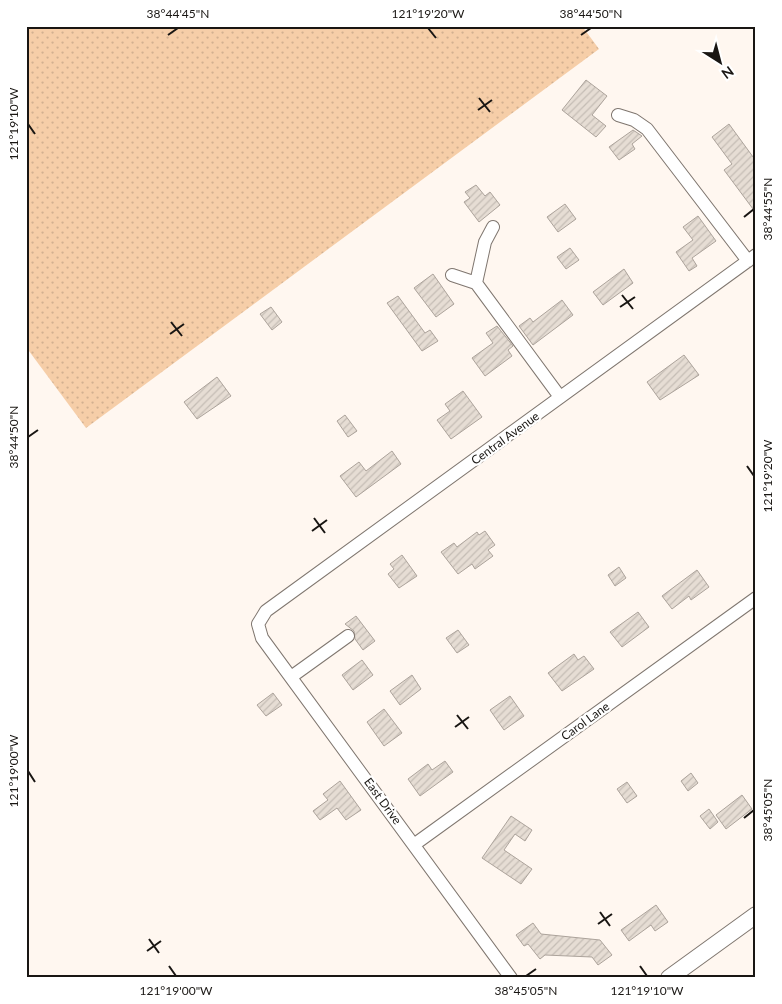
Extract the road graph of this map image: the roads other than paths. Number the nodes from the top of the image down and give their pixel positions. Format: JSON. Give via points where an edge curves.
{"nodes":[{"id":1,"x":618,"y":114,"type":"dead end"},
{"id":2,"x":493,"y":227,"type":"dead end"},
{"id":3,"x":752,"y":258,"type":"edge"},
{"id":4,"x":452,"y":275,"type":"dead end"},
{"id":5,"x":476,"y":283,"type":"junction"},
{"id":6,"x":560,"y":397,"type":"junction"},
{"id":7,"x":756,"y":598,"type":"edge"},
{"id":8,"x":258,"y":624,"type":"joint"},
{"id":9,"x":348,"y":636,"type":"dead end"},
{"id":10,"x":291,"y":676,"type":"junction"},
{"id":11,"x":415,"y":844,"type":"junction"},
{"id":12,"x":756,"y":915,"type":"edge"},
{"id":13,"x":511,"y":978,"type":"edge"},
{"id":14,"x":669,"y":978,"type":"edge"}],
"edges":[{"from":1,"to":3,"type":"street","via":[[647,129]]},
{"from":2,"to":5,"type":"street","via":[[485,242]]},
{"from":3,"to":6,"type":"street","name":"Central Avenue"},
{"from":4,"to":5,"type":"street"},
{"from":5,"to":6,"type":"street"},
{"from":6,"to":8,"type":"street","name":"Central Avenue","via":[[266,611]]},
{"from":7,"to":11,"type":"street","name":"Carol Lane"},
{"from":8,"to":10,"type":"street","name":"East Drive","via":[[262,638]]},
{"from":9,"to":10,"type":"street"},
{"from":10,"to":11,"type":"street","name":"East Drive"},
{"from":11,"to":13,"type":"street","name":"East Drive"},
{"from":12,"to":14,"type":"main road"}]}
